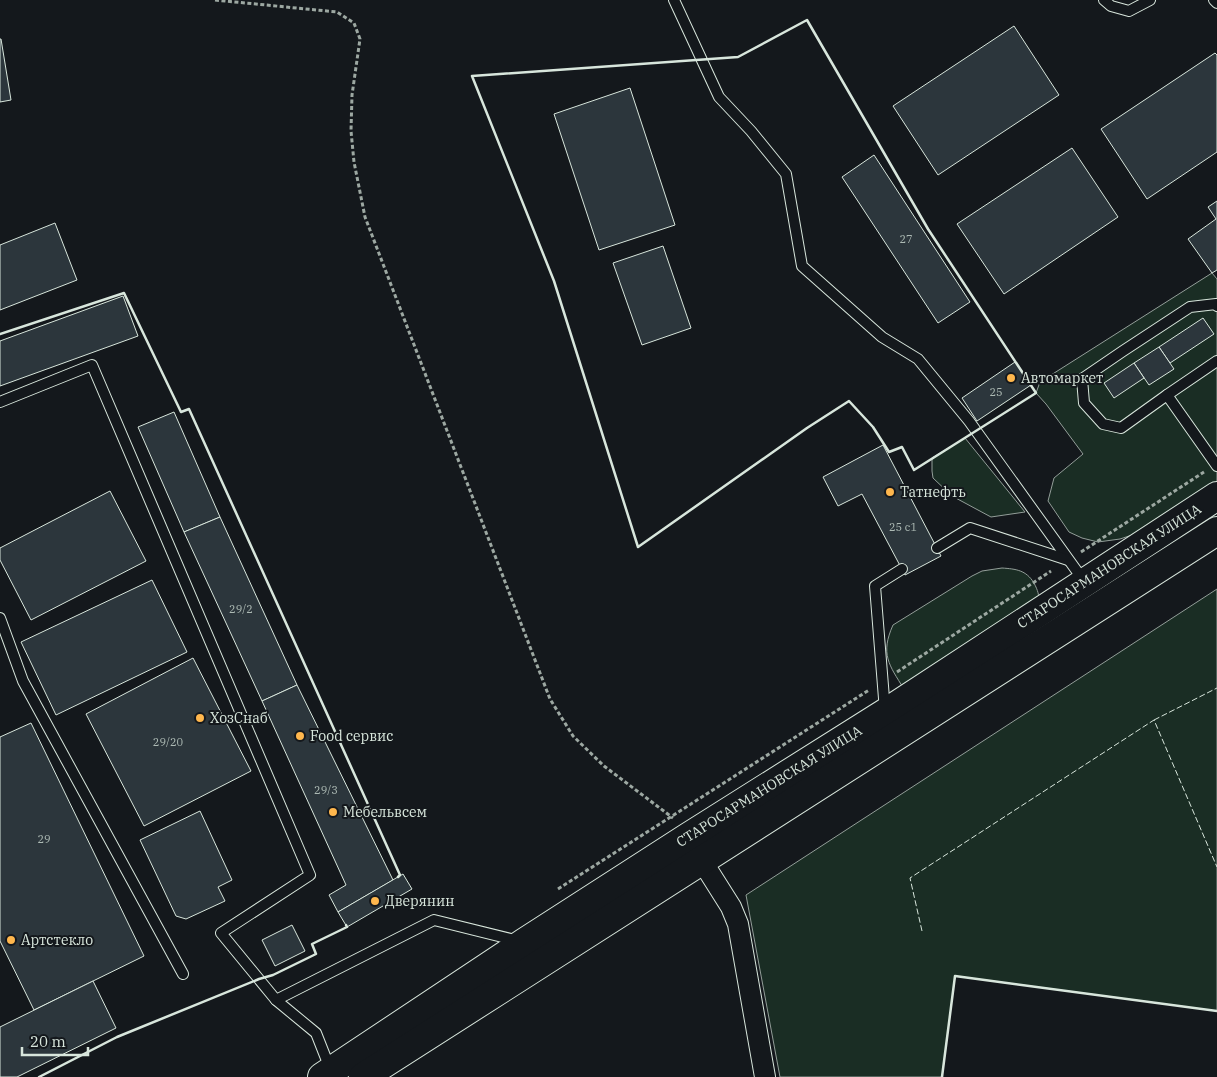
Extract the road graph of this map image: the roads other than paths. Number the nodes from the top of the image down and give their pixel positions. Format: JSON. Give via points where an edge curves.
{"nodes":[{"id":1,"x":674,"y":0,"type":"edge"},
{"id":2,"x":1104,"y":0,"type":"edge"},
{"id":3,"x":1150,"y":0,"type":"edge"},
{"id":4,"x":1214,"y":0,"type":"edge"},
{"id":5,"x":1217,"y":3,"type":"edge"},
{"id":6,"x":1217,"y":306,"type":"edge"},
{"id":7,"x":1217,"y":361,"type":"edge"},
{"id":8,"x":1167,"y":395,"type":"junction"},
{"id":9,"x":0,"y":402,"type":"edge"},
{"id":10,"x":1216,"y":465,"type":"edge"},
{"id":11,"x":1217,"y":496,"type":"edge"},
{"id":12,"x":1217,"y":532,"type":"edge"},
{"id":13,"x":937,"y":548,"type":"dead end"},
{"id":14,"x":1068,"y":560,"type":"junction"},
{"id":15,"x":902,"y":570,"type":"dead end"},
{"id":16,"x":1085,"y":582,"type":"junction"},
{"id":17,"x":0,"y":618,"type":"edge"},
{"id":18,"x":885,"y":713,"type":"junction"},
{"id":19,"x":702,"y":861,"type":"junction"},
{"id":20,"x":525,"y":942,"type":"junction"},
{"id":21,"x":182,"y":974,"type":"dead end"},
{"id":22,"x":276,"y":1000,"type":"junction"},
{"id":23,"x":327,"y":1074,"type":"edge"},
{"id":24,"x":363,"y":1077,"type":"edge"},
{"id":25,"x":765,"y":1077,"type":"edge"}],
"edges":[{"from":1,"to":14,"type":"lane","via":[[719,96],[786,174],[802,266],[882,337],[918,359],[970,421]]},
{"from":2,"to":3,"type":"lane","via":[[1129,12]]},
{"from":4,"to":5,"type":"lane"},
{"from":6,"to":8,"type":"lane","via":[[1190,307],[1082,379],[1084,403],[1103,424],[1121,428]]},
{"from":7,"to":8,"type":"lane"},
{"from":8,"to":10,"type":"lane"},
{"from":9,"to":22,"type":"lane","via":[[92,365],[310,875],[222,932]]},
{"from":11,"to":16,"type":"main road","name":"СТАРОСАРМАНОВСКАЯ УЛИЦА"},
{"from":12,"to":19,"type":"main road","name":"СТАРОСАРМАНОВСКАЯ УЛИЦА"},
{"from":13,"to":14,"type":"lane","via":[[970,528]]},
{"from":14,"to":16,"type":"lane"},
{"from":15,"to":18,"type":"lane","via":[[875,586]]},
{"from":16,"to":18,"type":"main road","name":"СТАРОСАРМАНОВСКАЯ УЛИЦА"},
{"from":17,"to":21,"type":"lane","via":[[23,681]]},
{"from":18,"to":20,"type":"main road","name":"СТАРОСАРМАНОВСКАЯ УЛИЦА"},
{"from":19,"to":24,"type":"main road","name":"СТАРОСАРМАНОВСКАЯ УЛИЦА"},
{"from":19,"to":25,"type":"street","via":[[731,906],[738,924]]},
{"from":20,"to":22,"type":"lane","via":[[434,920]]},
{"from":20,"to":23,"type":"main road","name":"СТАРОСАРМАНОВСКАЯ УЛИЦА"},
{"from":22,"to":23,"type":"lane","via":[[316,1033]]}]}
